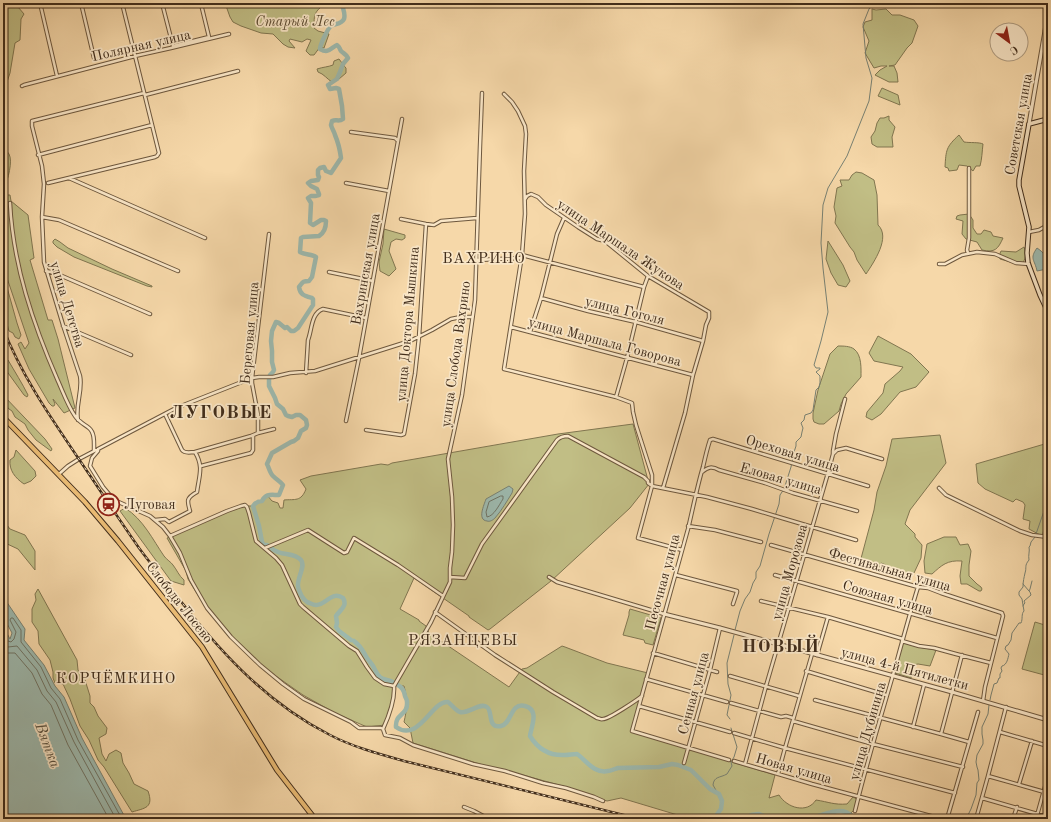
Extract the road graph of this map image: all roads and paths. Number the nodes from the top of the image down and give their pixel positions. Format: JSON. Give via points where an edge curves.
{"nodes":[{"id":1,"x":40,"y":3,"type":"edge"},
{"id":2,"x":81,"y":3,"type":"edge"},
{"id":3,"x":122,"y":3,"type":"edge"},
{"id":4,"x":162,"y":3,"type":"edge"},
{"id":5,"x":201,"y":4,"type":"edge"},
{"id":6,"x":1048,"y":10,"type":"edge"},
{"id":7,"x":229,"y":34,"type":"dead end"},
{"id":8,"x":135,"y":56,"type":"junction"},
{"id":9,"x":94,"y":58,"type":"dead end"},
{"id":10,"x":238,"y":71,"type":"dead end"},
{"id":11,"x":57,"y":76,"type":"junction"},
{"id":12,"x":22,"y":86,"type":"dead end"},
{"id":13,"x":482,"y":93,"type":"dead end"},
{"id":14,"x":145,"y":94,"type":"junction"},
{"id":15,"x":504,"y":94,"type":"dead end"},
{"id":16,"x":402,"y":119,"type":"dead end"},
{"id":17,"x":1048,"y":119,"type":"edge"},
{"id":18,"x":1029,"y":124,"type":"junction"},
{"id":19,"x":152,"y":125,"type":"junction"},
{"id":20,"x":351,"y":132,"type":"dead end"},
{"id":21,"x":398,"y":142,"type":"junction"},
{"id":22,"x":38,"y":155,"type":"junction"},
{"id":23,"x":969,"y":168,"type":"dead end"},
{"id":24,"x":68,"y":178,"type":"junction"},
{"id":25,"x":48,"y":183,"type":"dead end"},
{"id":26,"x":346,"y":183,"type":"dead end"},
{"id":27,"x":390,"y":191,"type":"junction"},
{"id":28,"x":525,"y":199,"type":"junction"},
{"id":29,"x":10,"y":203,"type":"dead end"},
{"id":30,"x":42,"y":216,"type":"junction"},
{"id":31,"x":478,"y":218,"type":"junction"},
{"id":32,"x":564,"y":218,"type":"junction"},
{"id":33,"x":401,"y":219,"type":"dead end"},
{"id":34,"x":426,"y":224,"type":"junction"},
{"id":35,"x":1048,"y":225,"type":"edge"},
{"id":36,"x":1029,"y":232,"type":"junction"},
{"id":37,"x":269,"y":234,"type":"dead end"},
{"id":38,"x":205,"y":238,"type":"dead end"},
{"id":39,"x":968,"y":253,"type":"junction"},
{"id":40,"x":522,"y":257,"type":"junction"},
{"id":41,"x":477,"y":260,"type":"junction"},
{"id":42,"x":550,"y":262,"type":"junction"},
{"id":43,"x":939,"y":264,"type":"dead end"},
{"id":44,"x":1029,"y":264,"type":"junction"},
{"id":45,"x":178,"y":270,"type":"dead end"},
{"id":46,"x":46,"y":271,"type":"junction"},
{"id":47,"x":329,"y":272,"type":"dead end"},
{"id":48,"x":648,"y":276,"type":"junction"},
{"id":49,"x":373,"y":281,"type":"junction"},
{"id":50,"x":644,"y":287,"type":"junction"},
{"id":51,"x":541,"y":298,"type":"junction"},
{"id":52,"x":1048,"y":312,"type":"edge"},
{"id":53,"x":150,"y":314,"type":"dead end"},
{"id":54,"x":472,"y":317,"type":"junction"},
{"id":55,"x":366,"y":318,"type":"junction"},
{"id":56,"x":636,"y":322,"type":"junction"},
{"id":57,"x":62,"y":325,"type":"junction"},
{"id":58,"x":511,"y":327,"type":"junction"},
{"id":59,"x":530,"y":332,"type":"junction"},
{"id":60,"x":418,"y":337,"type":"junction"},
{"id":61,"x":703,"y":341,"type":"junction"},
{"id":62,"x":131,"y":355,"type":"dead end"},
{"id":63,"x":359,"y":358,"type":"junction"},
{"id":64,"x":627,"y":358,"type":"junction"},
{"id":65,"x":306,"y":373,"type":"junction"},
{"id":66,"x":693,"y":375,"type":"junction"},
{"id":67,"x":252,"y":378,"type":"junction"},
{"id":68,"x":616,"y":397,"type":"junction"},
{"id":69,"x":845,"y":399,"type":"dead end"},
{"id":70,"x":165,"y":414,"type":"junction"},
{"id":71,"x":3,"y":418,"type":"edge"},
{"id":72,"x":78,"y":420,"type":"junction"},
{"id":73,"x":346,"y":421,"type":"dead end"},
{"id":74,"x":274,"y":428,"type":"dead end"},
{"id":75,"x":366,"y":430,"type":"dead end"},
{"id":76,"x":258,"y":433,"type":"junction"},
{"id":77,"x":253,"y":435,"type":"junction"},
{"id":78,"x":713,"y":439,"type":"joint"},
{"id":79,"x":98,"y":449,"type":"junction"},
{"id":80,"x":94,"y":451,"type":"junction"},
{"id":81,"x":195,"y":452,"type":"junction"},
{"id":82,"x":833,"y":454,"type":"junction"},
{"id":83,"x":882,"y":459,"type":"dead end"},
{"id":84,"x":201,"y":466,"type":"junction"},
{"id":85,"x":701,"y":472,"type":"junction"},
{"id":86,"x":58,"y":474,"type":"junction"},
{"id":87,"x":828,"y":474,"type":"junction"},
{"id":88,"x":652,"y":486,"type":"junction"},
{"id":89,"x":868,"y":486,"type":"dead end"},
{"id":90,"x":664,"y":488,"type":"junction"},
{"id":91,"x":939,"y":488,"type":"dead end"},
{"id":92,"x":695,"y":496,"type":"junction"},
{"id":93,"x":820,"y":500,"type":"junction"},
{"id":94,"x":857,"y":511,"type":"dead end"},
{"id":95,"x":155,"y":520,"type":"junction"},
{"id":96,"x":688,"y":526,"type":"junction"},
{"id":97,"x":812,"y":527,"type":"junction"},
{"id":98,"x":170,"y":536,"type":"junction"},
{"id":99,"x":1048,"y":537,"type":"edge"},
{"id":100,"x":856,"y":540,"type":"dead end"},
{"id":101,"x":761,"y":542,"type":"dead end"},
{"id":102,"x":771,"y":545,"type":"dead end"},
{"id":103,"x":265,"y":548,"type":"junction"},
{"id":104,"x":682,"y":550,"type":"junction"},
{"id":105,"x":804,"y":555,"type":"junction"},
{"id":106,"x":676,"y":575,"type":"junction"},
{"id":107,"x":775,"y":575,"type":"dead end"},
{"id":108,"x":450,"y":577,"type":"junction"},
{"id":109,"x":549,"y":577,"type":"dead end"},
{"id":110,"x":796,"y":582,"type":"junction"},
{"id":111,"x":918,"y":587,"type":"junction"},
{"id":112,"x":443,"y":596,"type":"junction"},
{"id":113,"x":761,"y":601,"type":"dead end"},
{"id":114,"x":733,"y":604,"type":"dead end"},
{"id":115,"x":789,"y":608,"type":"junction"},
{"id":116,"x":435,"y":612,"type":"junction"},
{"id":117,"x":910,"y":613,"type":"junction"},
{"id":118,"x":664,"y":614,"type":"junction"},
{"id":119,"x":828,"y":617,"type":"junction"},
{"id":120,"x":720,"y":628,"type":"junction"},
{"id":121,"x":997,"y":638,"type":"junction"},
{"id":122,"x":902,"y":640,"type":"junction"},
{"id":123,"x":779,"y":644,"type":"junction"},
{"id":124,"x":653,"y":653,"type":"junction"},
{"id":125,"x":812,"y":654,"type":"junction"},
{"id":126,"x":817,"y":655,"type":"junction"},
{"id":127,"x":962,"y":655,"type":"junction"},
{"id":128,"x":991,"y":663,"type":"junction"},
{"id":129,"x":710,"y":670,"type":"junction"},
{"id":130,"x":806,"y":671,"type":"junction"},
{"id":131,"x":717,"y":672,"type":"dead end"},
{"id":132,"x":730,"y":676,"type":"dead end"},
{"id":133,"x":892,"y":676,"type":"junction"},
{"id":134,"x":646,"y":679,"type":"junction"},
{"id":135,"x":395,"y":683,"type":"junction"},
{"id":136,"x":924,"y":685,"type":"junction"},
{"id":137,"x":766,"y":686,"type":"junction"},
{"id":138,"x":952,"y":692,"type":"junction"},
{"id":139,"x":702,"y":695,"type":"junction"},
{"id":140,"x":886,"y":695,"type":"junction"},
{"id":141,"x":642,"y":696,"type":"junction"},
{"id":142,"x":799,"y":696,"type":"junction"},
{"id":143,"x":814,"y":700,"type":"dead end"},
{"id":144,"x":983,"y":701,"type":"junction"},
{"id":145,"x":727,"y":702,"type":"dead end"},
{"id":146,"x":731,"y":703,"type":"dead end"},
{"id":147,"x":639,"y":706,"type":"junction"},
{"id":148,"x":1006,"y":707,"type":"junction"},
{"id":149,"x":759,"y":711,"type":"junction"},
{"id":150,"x":978,"y":712,"type":"dead end"},
{"id":151,"x":881,"y":718,"type":"junction"},
{"id":152,"x":793,"y":720,"type":"junction"},
{"id":153,"x":1048,"y":720,"type":"edge"},
{"id":154,"x":696,"y":722,"type":"junction"},
{"id":155,"x":914,"y":726,"type":"junction"},
{"id":156,"x":383,"y":729,"type":"junction"},
{"id":157,"x":1000,"y":732,"type":"junction"},
{"id":158,"x":941,"y":734,"type":"junction"},
{"id":159,"x":752,"y":738,"type":"junction"},
{"id":160,"x":1032,"y":741,"type":"junction"},
{"id":161,"x":969,"y":742,"type":"junction"},
{"id":162,"x":873,"y":744,"type":"junction"},
{"id":163,"x":1048,"y":746,"type":"edge"},
{"id":164,"x":688,"y":748,"type":"junction"},
{"id":165,"x":785,"y":748,"type":"junction"},
{"id":166,"x":729,"y":760,"type":"dead end"},
{"id":167,"x":734,"y":761,"type":"dead end"},
{"id":168,"x":684,"y":763,"type":"dead end"},
{"id":169,"x":745,"y":764,"type":"junction"},
{"id":170,"x":963,"y":767,"type":"junction"},
{"id":171,"x":866,"y":770,"type":"junction"},
{"id":172,"x":778,"y":774,"type":"junction"},
{"id":173,"x":988,"y":776,"type":"junction"},
{"id":174,"x":1048,"y":776,"type":"edge"},
{"id":175,"x":1019,"y":784,"type":"junction"},
{"id":176,"x":1044,"y":791,"type":"junction"},
{"id":177,"x":1048,"y":792,"type":"edge"},
{"id":178,"x":955,"y":793,"type":"junction"},
{"id":179,"x":859,"y":796,"type":"junction"},
{"id":180,"x":982,"y":798,"type":"junction"},
{"id":181,"x":603,"y":801,"type":"dead end"},
{"id":182,"x":464,"y":807,"type":"dead end"},
{"id":183,"x":1017,"y":807,"type":"junction"},
{"id":184,"x":856,"y":811,"type":"dead end"},
{"id":185,"x":1038,"y":814,"type":"junction"},
{"id":186,"x":1048,"y":817,"type":"edge"},
{"id":187,"x":315,"y":819,"type":"edge"},
{"id":188,"x":489,"y":819,"type":"edge"},
{"id":189,"x":942,"y":819,"type":"edge"},
{"id":190,"x":948,"y":819,"type":"edge"},
{"id":191,"x":976,"y":819,"type":"edge"},
{"id":192,"x":1013,"y":819,"type":"edge"},
{"id":193,"x":1036,"y":819,"type":"edge"}],
"edges":[{"from":1,"to":11,"type":"street"},
{"from":2,"to":9,"type":"street"},
{"from":3,"to":8,"type":"street"},
{"from":4,"to":5,"type":"street","name":"Полярная улица","via":[[172,46],[209,37]]},
{"from":6,"to":18,"type":"street","name":"Советская улица"},
{"from":7,"to":8,"type":"street","name":"Полярная улица"},
{"from":8,"to":11,"type":"street","name":"Полярная улица"},
{"from":8,"to":14,"type":"street"},
{"from":10,"to":14,"type":"street"},
{"from":11,"to":12,"type":"street","name":"Полярная улица"},
{"from":13,"to":31,"type":"street","name":"улица Слобода Вахрино"},
{"from":14,"to":19,"type":"street"},
{"from":14,"to":22,"type":"street","name":"улица Детства","via":[[32,121]]},
{"from":15,"to":28,"type":"street","via":[[518,111],[525,126]]},
{"from":16,"to":21,"type":"street","name":"Вахринская улица"},
{"from":17,"to":18,"type":"main road"},
{"from":18,"to":36,"type":"main road","name":"Советская улица","via":[[1019,186]]},
{"from":19,"to":22,"type":"street"},
{"from":19,"to":24,"type":"street","via":[[159,153],[157,156]]},
{"from":20,"to":21,"type":"street","via":[[395,138]]},
{"from":21,"to":27,"type":"street","name":"Вахринская улица"},
{"from":22,"to":30,"type":"street","name":"улица Детства","via":[[44,184]]},
{"from":23,"to":39,"type":"street"},
{"from":24,"to":25,"type":"street"},
{"from":24,"to":38,"type":"street"},
{"from":26,"to":27,"type":"street"},
{"from":27,"to":49,"type":"street","name":"Вахринская улица"},
{"from":28,"to":32,"type":"street","name":"улица Маршала Жукова","via":[[531,194],[538,197]]},
{"from":28,"to":40,"type":"street"},
{"from":29,"to":72,"type":"street","via":[[16,252],[28,301],[45,350]]},
{"from":30,"to":45,"type":"street","via":[[59,220]]},
{"from":30,"to":46,"type":"street","name":"улица Детства"},
{"from":31,"to":34,"type":"street"},
{"from":31,"to":41,"type":"street","name":"улица Слобода Вахрино"},
{"from":32,"to":42,"type":"street"},
{"from":32,"to":48,"type":"street","name":"улица Маршала Жукова","via":[[604,241]]},
{"from":33,"to":34,"type":"street"},
{"from":34,"to":60,"type":"street","name":"улица Доктора Мышкина"},
{"from":35,"to":36,"type":"street"},
{"from":36,"to":44,"type":"main road","name":"Советская улица"},
{"from":37,"to":67,"type":"street","name":"Береговая улица"},
{"from":39,"to":43,"type":"street","via":[[945,264]]},
{"from":39,"to":44,"type":"street","via":[[995,254]]},
{"from":40,"to":41,"type":"street"},
{"from":40,"to":42,"type":"street"},
{"from":40,"to":58,"type":"street"},
{"from":41,"to":54,"type":"street","name":"улица Слобода Вахрино"},
{"from":42,"to":50,"type":"street"},
{"from":42,"to":51,"type":"street"},
{"from":44,"to":52,"type":"main road","name":"Советская улица"},
{"from":46,"to":53,"type":"street","via":[[54,272]]},
{"from":46,"to":57,"type":"street","name":"улица Детства"},
{"from":47,"to":49,"type":"street"},
{"from":48,"to":50,"type":"street"},
{"from":48,"to":61,"type":"street","name":"улица Маршала Жукова","via":[[709,312]]},
{"from":49,"to":55,"type":"street","name":"Вахринская улица"},
{"from":50,"to":56,"type":"street"},
{"from":51,"to":56,"type":"street","name":"улица Гоголя"},
{"from":51,"to":59,"type":"street"},
{"from":54,"to":60,"type":"street","via":[[451,319]]},
{"from":54,"to":108,"type":"street","name":"улица Слобода Вахрино","via":[[462,396],[448,459],[453,510]]},
{"from":55,"to":63,"type":"street","name":"Вахринская улица"},
{"from":55,"to":65,"type":"street","via":[[323,309],[317,312],[308,340]]},
{"from":56,"to":61,"type":"street","name":"улица Гоголя"},
{"from":56,"to":64,"type":"street"},
{"from":57,"to":62,"type":"street"},
{"from":57,"to":72,"type":"street","name":"улица Детства","via":[[82,384],[77,406]]},
{"from":58,"to":59,"type":"street","name":"улица Маршала Говорова"},
{"from":58,"to":68,"type":"street","via":[[504,369]]},
{"from":59,"to":64,"type":"street","name":"улица Маршала Говорова"},
{"from":60,"to":63,"type":"street"},
{"from":60,"to":75,"type":"street","name":"улица Доктора Мышкина","via":[[415,374],[404,434]]},
{"from":61,"to":66,"type":"street"},
{"from":63,"to":65,"type":"street"},
{"from":63,"to":73,"type":"street","name":"Вахринская улица"},
{"from":64,"to":66,"type":"street","name":"улица Маршала Говорова"},
{"from":64,"to":68,"type":"street"},
{"from":65,"to":67,"type":"street"},
{"from":66,"to":90,"type":"street"},
{"from":67,"to":70,"type":"street"},
{"from":67,"to":76,"type":"street","name":"Береговая улица"},
{"from":68,"to":88,"type":"street","via":[[632,403],[636,425],[652,475]]},
{"from":69,"to":82,"type":"street","name":"улица Морозова"},
{"from":70,"to":79,"type":"street"},
{"from":70,"to":81,"type":"street","via":[[183,452]]},
{"from":71,"to":86,"type":"main road","name":"Слобода Лосево"},
{"from":72,"to":80,"type":"street","via":[[93,433]]},
{"from":74,"to":76,"type":"street"},
{"from":76,"to":77,"type":"street"},
{"from":77,"to":81,"type":"street"},
{"from":77,"to":84,"type":"street","via":[[251,453]]},
{"from":78,"to":85,"type":"street","name":"Песочная улица","via":[[710,440]]},
{"from":78,"to":87,"type":"street","name":"Ореховая улица"},
{"from":79,"to":80,"type":"street"},
{"from":79,"to":95,"type":"street","via":[[90,466],[114,500]]},
{"from":80,"to":86,"type":"street"},
{"from":81,"to":84,"type":"street"},
{"from":82,"to":83,"type":"street","via":[[846,448]]},
{"from":82,"to":87,"type":"street","name":"улица Морозова"},
{"from":84,"to":95,"type":"street","via":[[197,492],[187,500],[190,512],[169,522],[165,519]]},
{"from":85,"to":92,"type":"street","name":"Песочная улица"},
{"from":85,"to":93,"type":"street","name":"Еловая улица","via":[[712,467]]},
{"from":86,"to":187,"type":"main road","name":"Слобода Лосево","via":[[118,541],[202,647],[278,770]]},
{"from":87,"to":89,"type":"street","name":"Ореховая улица"},
{"from":87,"to":93,"type":"street","name":"улица Морозова"},
{"from":88,"to":90,"type":"street"},
{"from":88,"to":104,"type":"street","via":[[638,538]]},
{"from":88,"to":108,"type":"street","via":[[644,477],[632,470],[568,436],[561,437],[482,544],[465,578]]},
{"from":90,"to":92,"type":"street"},
{"from":91,"to":99,"type":"street","via":[[946,495],[1020,531]]},
{"from":92,"to":96,"type":"street","name":"Песочная улица"},
{"from":92,"to":97,"type":"street","via":[[707,497]]},
{"from":93,"to":94,"type":"street","name":"Еловая улица"},
{"from":93,"to":97,"type":"street","name":"улица Морозова"},
{"from":95,"to":98,"type":"street"},
{"from":96,"to":101,"type":"street"},
{"from":96,"to":104,"type":"street","name":"Песочная улица"},
{"from":97,"to":100,"type":"street"},
{"from":97,"to":105,"type":"street","name":"улица Морозова"},
{"from":98,"to":103,"type":"street","via":[[245,505],[256,541]]},
{"from":98,"to":156,"type":"street","via":[[207,608],[232,638],[260,665],[304,698],[359,728]]},
{"from":102,"to":105,"type":"street","name":"Фестивальная улица"},
{"from":103,"to":112,"type":"street","via":[[308,530],[344,553],[354,538]]},
{"from":103,"to":135,"type":"street","via":[[282,565],[303,607],[355,649],[375,678],[384,684]]},
{"from":104,"to":106,"type":"street","name":"Песочная улица"},
{"from":105,"to":110,"type":"street","name":"улица Морозова"},
{"from":105,"to":111,"type":"street","name":"Фестивальная улица"},
{"from":106,"to":114,"type":"street","via":[[737,591]]},
{"from":106,"to":118,"type":"street","name":"Песочная улица"},
{"from":107,"to":110,"type":"street","name":"Союзная улица"},
{"from":108,"to":112,"type":"street","name":"улица Слобода Вахрино"},
{"from":109,"to":118,"type":"street","name":"улица 4-й Пятилетки","via":[[557,582]]},
{"from":110,"to":115,"type":"street","name":"улица Морозова"},
{"from":110,"to":117,"type":"street","name":"Союзная улица"},
{"from":111,"to":117,"type":"street","name":"улица Дубинина"},
{"from":111,"to":121,"type":"street","name":"Фестивальная улица","via":[[1000,611],[1003,618]]},
{"from":112,"to":116,"type":"street","name":"улица Слобода Вахрино"},
{"from":113,"to":115,"type":"street"},
{"from":115,"to":119,"type":"street"},
{"from":115,"to":123,"type":"street","name":"улица Морозова"},
{"from":116,"to":135,"type":"street","name":"улица Слобода Вахрино"},
{"from":116,"to":141,"type":"street","via":[[495,655],[597,718],[603,719]]},
{"from":117,"to":121,"type":"street","name":"Союзная улица"},
{"from":117,"to":122,"type":"street","name":"улица Дубинина"},
{"from":118,"to":120,"type":"street","name":"улица 4-й Пятилетки"},
{"from":118,"to":124,"type":"street","name":"Песочная улица"},
{"from":119,"to":122,"type":"street"},
{"from":119,"to":126,"type":"street"},
{"from":120,"to":123,"type":"street","name":"улица 4-й Пятилетки"},
{"from":120,"to":129,"type":"street","name":"Сенная улица"},
{"from":121,"to":128,"type":"street"},
{"from":122,"to":127,"type":"street"},
{"from":122,"to":133,"type":"street","name":"улица Дубинина"},
{"from":123,"to":125,"type":"street","name":"улица 4-й Пятилетки"},
{"from":123,"to":137,"type":"street","name":"улица Морозова"},
{"from":124,"to":129,"type":"street"},
{"from":124,"to":134,"type":"street","name":"Песочная улица"},
{"from":125,"to":126,"type":"street","name":"улица 4-й Пятилетки"},
{"from":125,"to":130,"type":"street"},
{"from":126,"to":133,"type":"street","name":"улица 4-й Пятилетки"},
{"from":127,"to":128,"type":"street"},
{"from":127,"to":138,"type":"street"},
{"from":128,"to":144,"type":"street"},
{"from":129,"to":131,"type":"street"},
{"from":129,"to":139,"type":"street","name":"Сенная улица"},
{"from":130,"to":140,"type":"street"},
{"from":130,"to":142,"type":"street"},
{"from":132,"to":137,"type":"street"},
{"from":133,"to":136,"type":"street","name":"улица 4-й Пятилетки"},
{"from":133,"to":140,"type":"street","name":"улица Дубинина"},
{"from":134,"to":139,"type":"street"},
{"from":134,"to":141,"type":"street","name":"Песочная улица"},
{"from":135,"to":156,"type":"street"},
{"from":136,"to":138,"type":"street","name":"улица 4-й Пятилетки"},
{"from":136,"to":155,"type":"street"},
{"from":137,"to":142,"type":"street"},
{"from":137,"to":149,"type":"street","name":"улица Морозова"},
{"from":138,"to":144,"type":"street","name":"улица 4-й Пятилетки"},
{"from":138,"to":158,"type":"street"},
{"from":139,"to":145,"type":"street"},
{"from":139,"to":154,"type":"street","name":"Сенная улица"},
{"from":140,"to":151,"type":"street","name":"улица Дубинина"},
{"from":141,"to":147,"type":"street","name":"Песочная улица"},
{"from":142,"to":152,"type":"street"},
{"from":143,"to":151,"type":"street"},
{"from":144,"to":148,"type":"street","name":"улица 4-й Пятилетки"},
{"from":146,"to":149,"type":"street"},
{"from":147,"to":154,"type":"street"},
{"from":147,"to":164,"type":"street","name":"Песочная улица","via":[[632,731]]},
{"from":148,"to":153,"type":"street","name":"улица 4-й Пятилетки"},
{"from":148,"to":157,"type":"street"},
{"from":149,"to":152,"type":"street","via":[[786,716]]},
{"from":149,"to":159,"type":"street","name":"улица Морозова"},
{"from":150,"to":161,"type":"street"},
{"from":151,"to":155,"type":"street"},
{"from":151,"to":162,"type":"street","name":"улица Дубинина"},
{"from":152,"to":162,"type":"street"},
{"from":152,"to":165,"type":"street"},
{"from":154,"to":159,"type":"street"},
{"from":154,"to":164,"type":"street","name":"Сенная улица"},
{"from":155,"to":158,"type":"street"},
{"from":156,"to":181,"type":"street","via":[[385,735],[400,738],[413,745],[566,788]]},
{"from":157,"to":160,"type":"street"},
{"from":157,"to":173,"type":"street"},
{"from":158,"to":161,"type":"street"},
{"from":159,"to":165,"type":"street"},
{"from":159,"to":169,"type":"street","name":"улица Морозова"},
{"from":160,"to":163,"type":"street"},
{"from":160,"to":175,"type":"street"},
{"from":161,"to":170,"type":"street"},
{"from":162,"to":170,"type":"street"},
{"from":162,"to":171,"type":"street","name":"улица Дубинина"},
{"from":164,"to":166,"type":"street"},
{"from":164,"to":168,"type":"street","name":"Сенная улица"},
{"from":165,"to":171,"type":"street"},
{"from":165,"to":172,"type":"street"},
{"from":167,"to":169,"type":"street","name":"Новая улица"},
{"from":169,"to":172,"type":"street","name":"Новая улица"},
{"from":170,"to":178,"type":"street"},
{"from":171,"to":178,"type":"street"},
{"from":171,"to":179,"type":"street","name":"улица Дубинина"},
{"from":172,"to":179,"type":"street","name":"Новая улица"},
{"from":173,"to":175,"type":"street"},
{"from":173,"to":180,"type":"street"},
{"from":174,"to":176,"type":"street"},
{"from":175,"to":176,"type":"street"},
{"from":176,"to":177,"type":"street"},
{"from":176,"to":185,"type":"street"},
{"from":178,"to":190,"type":"street"},
{"from":179,"to":184,"type":"street","name":"улица Дубинина"},
{"from":179,"to":189,"type":"street","name":"Новая улица"},
{"from":180,"to":183,"type":"street"},
{"from":180,"to":191,"type":"street"},
{"from":182,"to":188,"type":"street"},
{"from":183,"to":185,"type":"street"},
{"from":183,"to":192,"type":"street"},
{"from":185,"to":186,"type":"street"},
{"from":185,"to":193,"type":"street"}]}
